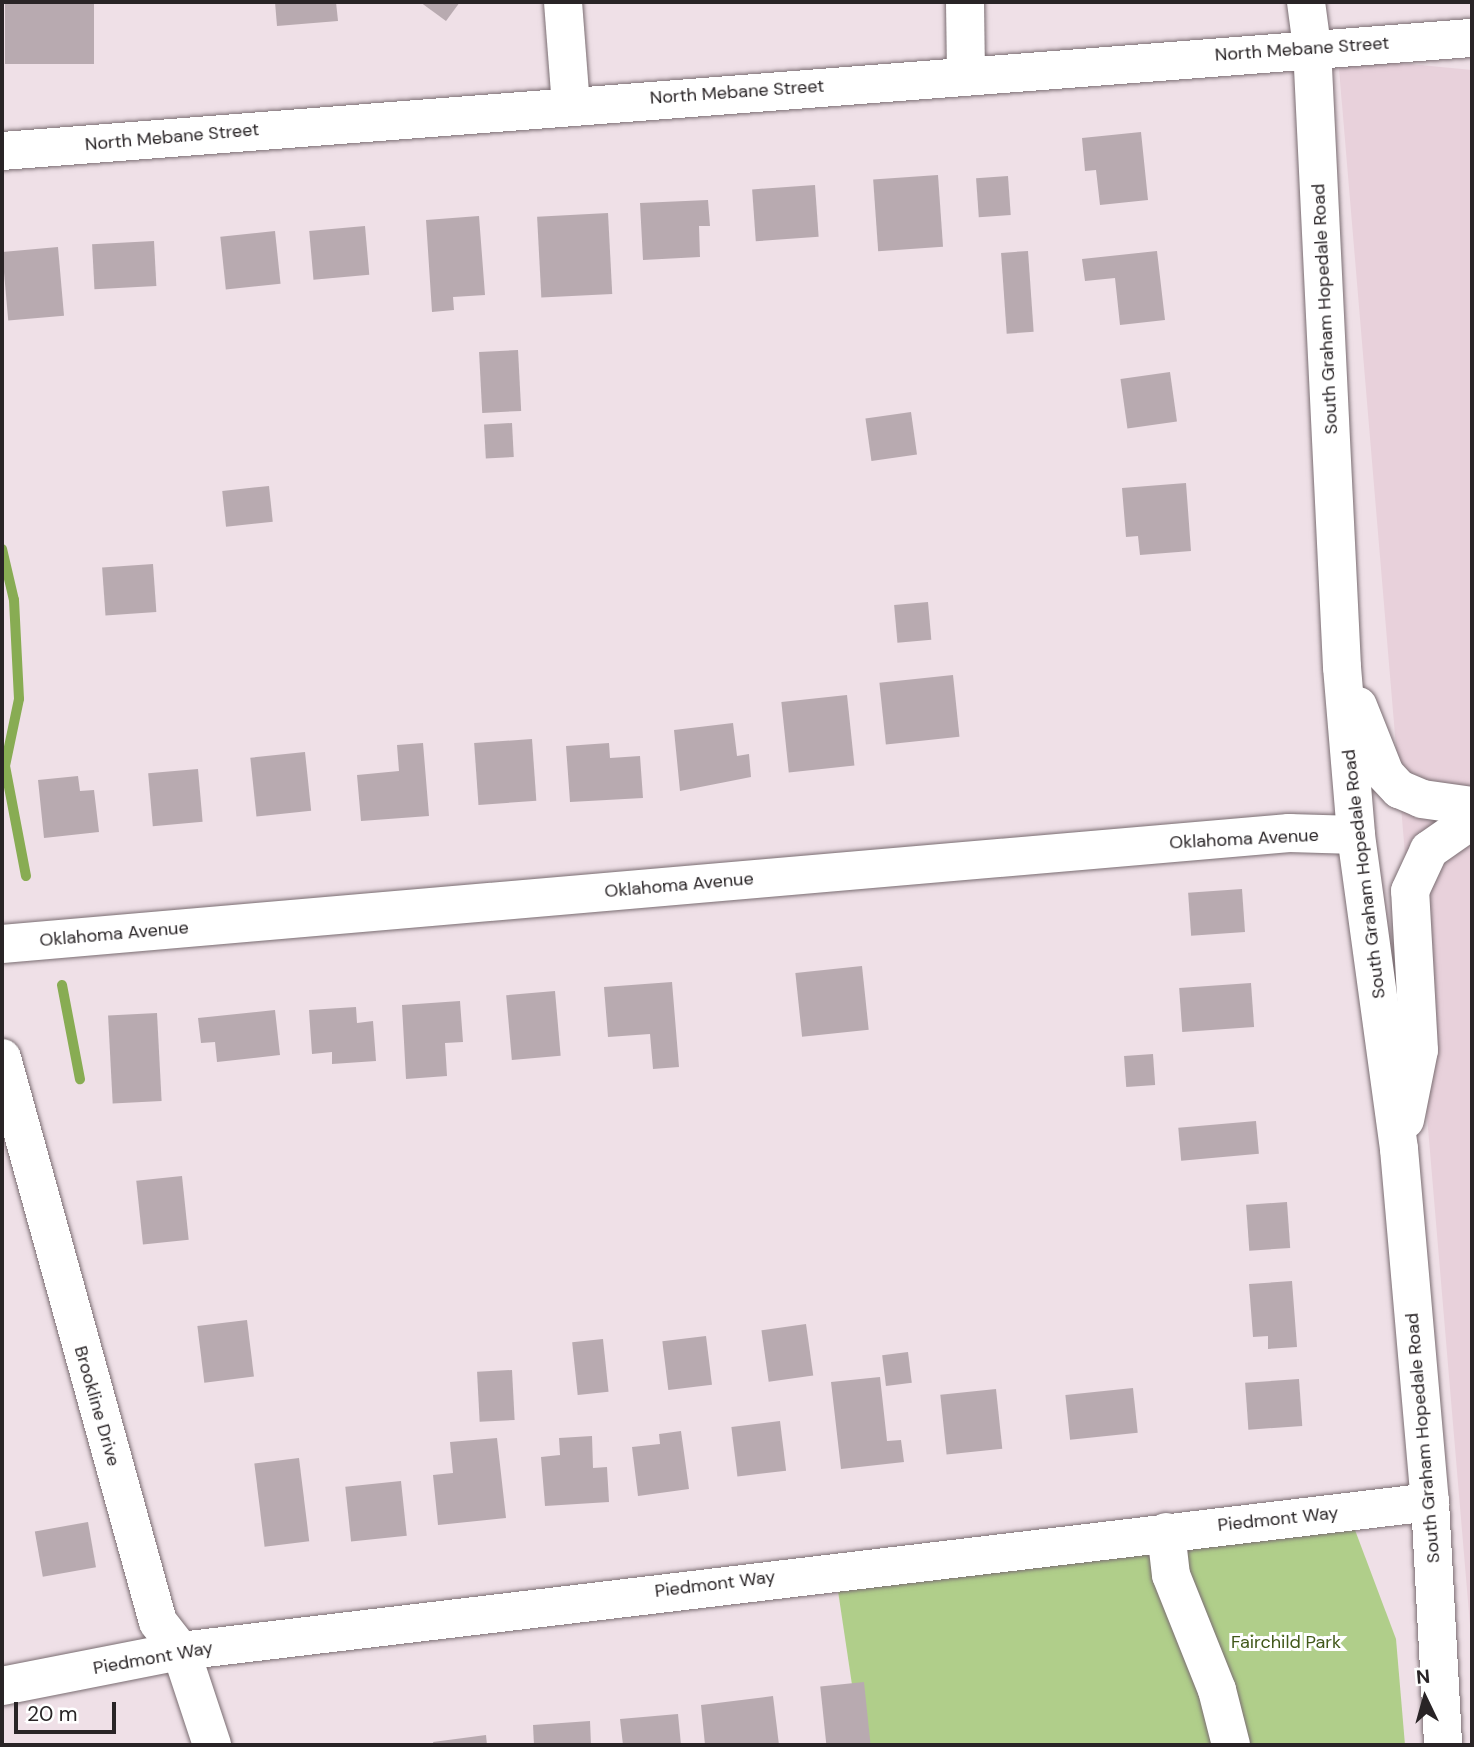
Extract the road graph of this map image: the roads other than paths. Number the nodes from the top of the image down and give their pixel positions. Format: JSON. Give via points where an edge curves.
{"nodes":[{"id":1,"x":563,"y":2,"type":"edge"},
{"id":2,"x":965,"y":2,"type":"edge"},
{"id":3,"x":1306,"y":2,"type":"edge"},
{"id":4,"x":1472,"y":38,"type":"edge"},
{"id":5,"x":1312,"y":47,"type":"junction"},
{"id":6,"x":966,"y":74,"type":"junction"},
{"id":7,"x":571,"y":105,"type":"junction"},
{"id":8,"x":2,"y":151,"type":"edge"},
{"id":9,"x":1342,"y":667,"type":"junction"},
{"id":10,"x":1472,"y":806,"type":"edge"},
{"id":11,"x":1472,"y":820,"type":"edge"},
{"id":12,"x":1356,"y":835,"type":"junction"},
{"id":13,"x":2,"y":944,"type":"edge"},
{"id":14,"x":2,"y":1058,"type":"edge"},
{"id":15,"x":1399,"y":1149,"type":"junction"},
{"id":16,"x":1430,"y":1502,"type":"junction"},
{"id":17,"x":1166,"y":1532,"type":"junction"},
{"id":18,"x":181,"y":1651,"type":"junction"},
{"id":19,"x":2,"y":1686,"type":"edge"},
{"id":20,"x":212,"y":1745,"type":"edge"},
{"id":21,"x":1231,"y":1745,"type":"edge"},
{"id":22,"x":1443,"y":1745,"type":"edge"}],
"edges":[{"from":1,"to":7,"type":"street"},
{"from":2,"to":6,"type":"street"},
{"from":3,"to":5,"type":"street","name":"South Graham Hopedale Road"},
{"from":4,"to":5,"type":"street","name":"North Mebane Street"},
{"from":5,"to":6,"type":"street","name":"North Mebane Street"},
{"from":5,"to":9,"type":"street","name":"South Graham Hopedale Road"},
{"from":6,"to":7,"type":"street","name":"North Mebane Street"},
{"from":7,"to":8,"type":"street","name":"North Mebane Street"},
{"from":9,"to":10,"type":"street","via":[[1385,774],[1422,799]]},
{"from":9,"to":12,"type":"street","name":"South Graham Hopedale Road"},
{"from":11,"to":15,"type":"street","via":[[1429,850],[1410,891],[1419,1050]]},
{"from":12,"to":13,"type":"street","name":"Oklahoma Avenue","via":[[1276,834]]},
{"from":12,"to":15,"type":"street","name":"South Graham Hopedale Road"},
{"from":14,"to":18,"type":"street","name":"Brookline Drive","via":[[158,1622]]},
{"from":15,"to":16,"type":"street","name":"South Graham Hopedale Road"},
{"from":16,"to":17,"type":"street","name":"Piedmont Way"},
{"from":16,"to":22,"type":"street","name":"South Graham Hopedale Road"},
{"from":17,"to":18,"type":"street","name":"Piedmont Way"},
{"from":17,"to":21,"type":"street","via":[[1171,1575],[1217,1690]]},
{"from":18,"to":19,"type":"street","name":"Piedmont Way"},
{"from":18,"to":20,"type":"street","name":"Brookline Drive"}]}
